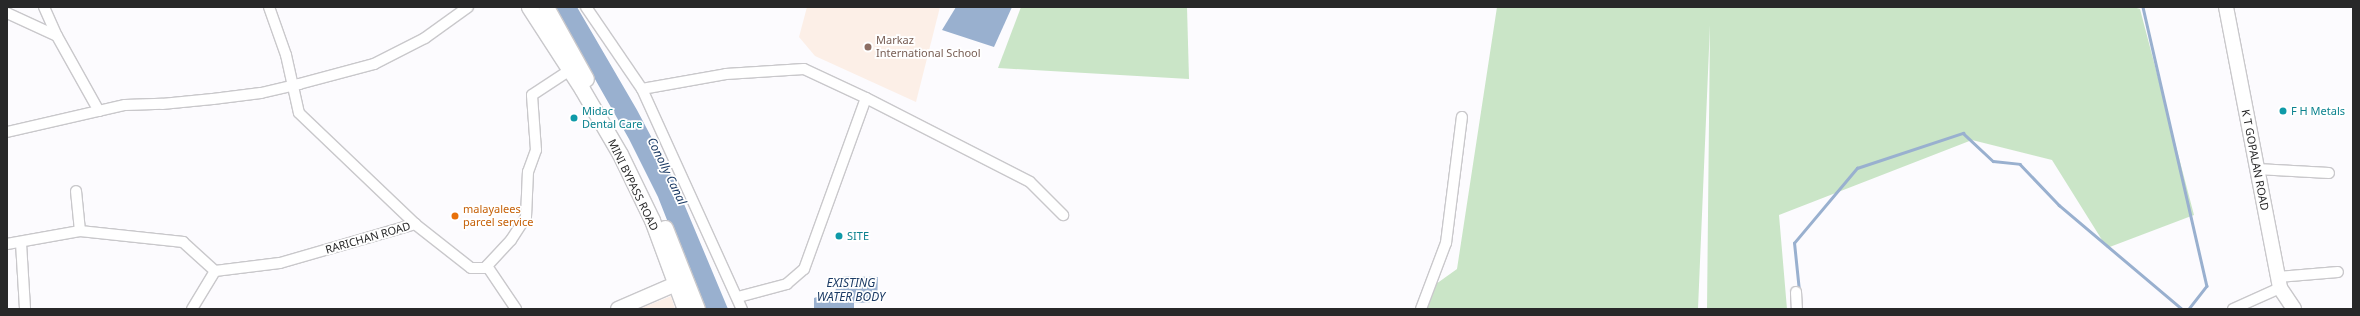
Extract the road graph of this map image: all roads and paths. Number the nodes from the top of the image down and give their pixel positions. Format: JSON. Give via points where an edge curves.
{"nodes":[{"id":1,"x":44,"y":7,"type":"edge"},
{"id":2,"x":269,"y":7,"type":"edge"},
{"id":3,"x":468,"y":7,"type":"edge"},
{"id":4,"x":529,"y":7,"type":"edge"},
{"id":5,"x":546,"y":7,"type":"edge"},
{"id":6,"x":586,"y":7,"type":"edge"},
{"id":7,"x":2226,"y":7,"type":"edge"},
{"id":8,"x":7,"y":13,"type":"edge"},
{"id":9,"x":57,"y":36,"type":"junction"},
{"id":10,"x":570,"y":70,"type":"junction"},
{"id":11,"x":293,"y":86,"type":"junction"},
{"id":12,"x":642,"y":89,"type":"junction"},
{"id":13,"x":866,"y":98,"type":"junction"},
{"id":14,"x":99,"y":111,"type":"junction"},
{"id":15,"x":1462,"y":117,"type":"dead end"},
{"id":16,"x":7,"y":132,"type":"edge"},
{"id":17,"x":2257,"y":169,"type":"junction"},
{"id":18,"x":2329,"y":173,"type":"dead end"},
{"id":19,"x":76,"y":191,"type":"dead end"},
{"id":20,"x":1063,"y":215,"type":"dead end"},
{"id":21,"x":415,"y":224,"type":"junction"},
{"id":22,"x":80,"y":231,"type":"junction"},
{"id":23,"x":21,"y":243,"type":"junction"},
{"id":24,"x":7,"y":244,"type":"edge"},
{"id":25,"x":487,"y":266,"type":"junction"},
{"id":26,"x":215,"y":271,"type":"junction"},
{"id":27,"x":2338,"y":272,"type":"dead end"},
{"id":28,"x":681,"y":282,"type":"junction"},
{"id":29,"x":2279,"y":283,"type":"junction"},
{"id":30,"x":1796,"y":292,"type":"dead end"},
{"id":31,"x":738,"y":297,"type":"junction"},
{"id":32,"x":25,"y":309,"type":"edge"},
{"id":33,"x":192,"y":309,"type":"edge"},
{"id":34,"x":516,"y":309,"type":"edge"},
{"id":35,"x":618,"y":309,"type":"edge"},
{"id":36,"x":685,"y":309,"type":"edge"},
{"id":37,"x":697,"y":309,"type":"edge"},
{"id":38,"x":742,"y":309,"type":"edge"},
{"id":39,"x":1421,"y":309,"type":"edge"},
{"id":40,"x":1797,"y":309,"type":"edge"},
{"id":41,"x":2233,"y":309,"type":"edge"},
{"id":42,"x":2294,"y":309,"type":"edge"}],
"edges":[{"from":1,"to":9,"type":"street"},
{"from":2,"to":11,"type":"street","via":[[286,54]]},
{"from":3,"to":11,"type":"street","via":[[425,38],[374,64]]},
{"from":4,"to":10,"type":"main road","name":"MINI BYPASS ROAD"},
{"from":5,"to":28,"type":"main road","name":"MINI BYPASS ROAD","via":[[644,182]]},
{"from":6,"to":12,"type":"street"},
{"from":7,"to":17,"type":"street","name":"K T GOPALAN ROAD"},
{"from":8,"to":9,"type":"street"},
{"from":9,"to":14,"type":"street"},
{"from":10,"to":25,"type":"street","via":[[532,95],[536,150],[528,172],[526,217]]},
{"from":10,"to":28,"type":"main road","name":"MINI BYPASS ROAD","via":[[623,161]]},
{"from":11,"to":14,"type":"street","via":[[261,93],[162,104],[125,105]]},
{"from":11,"to":21,"type":"street","via":[[299,113]]},
{"from":12,"to":13,"type":"street","via":[[726,74],[804,69]]},
{"from":12,"to":31,"type":"street"},
{"from":13,"to":20,"type":"street","via":[[1030,182]]},
{"from":13,"to":31,"type":"street","via":[[804,269],[787,284]]},
{"from":14,"to":16,"type":"street"},
{"from":15,"to":39,"type":"street","via":[[1446,243]]},
{"from":17,"to":18,"type":"street"},
{"from":17,"to":29,"type":"street","name":"K T GOPALAN ROAD"},
{"from":19,"to":22,"type":"street"},
{"from":21,"to":25,"type":"street","name":"RARICHAN ROAD","via":[[471,268]]},
{"from":21,"to":26,"type":"street","name":"RARICHAN ROAD","via":[[280,262]]},
{"from":22,"to":23,"type":"street"},
{"from":22,"to":26,"type":"street","via":[[183,242]]},
{"from":23,"to":24,"type":"street"},
{"from":23,"to":32,"type":"street"},
{"from":25,"to":34,"type":"street"},
{"from":26,"to":33,"type":"street"},
{"from":27,"to":29,"type":"street"},
{"from":28,"to":35,"type":"street"},
{"from":28,"to":36,"type":"main road","name":"MINI BYPASS ROAD"},
{"from":28,"to":37,"type":"main road","name":"MINI BYPASS ROAD"},
{"from":29,"to":41,"type":"street"},
{"from":29,"to":42,"type":"street","name":"K T GOPALAN ROAD"},
{"from":30,"to":40,"type":"street"},
{"from":31,"to":38,"type":"street"}]}
